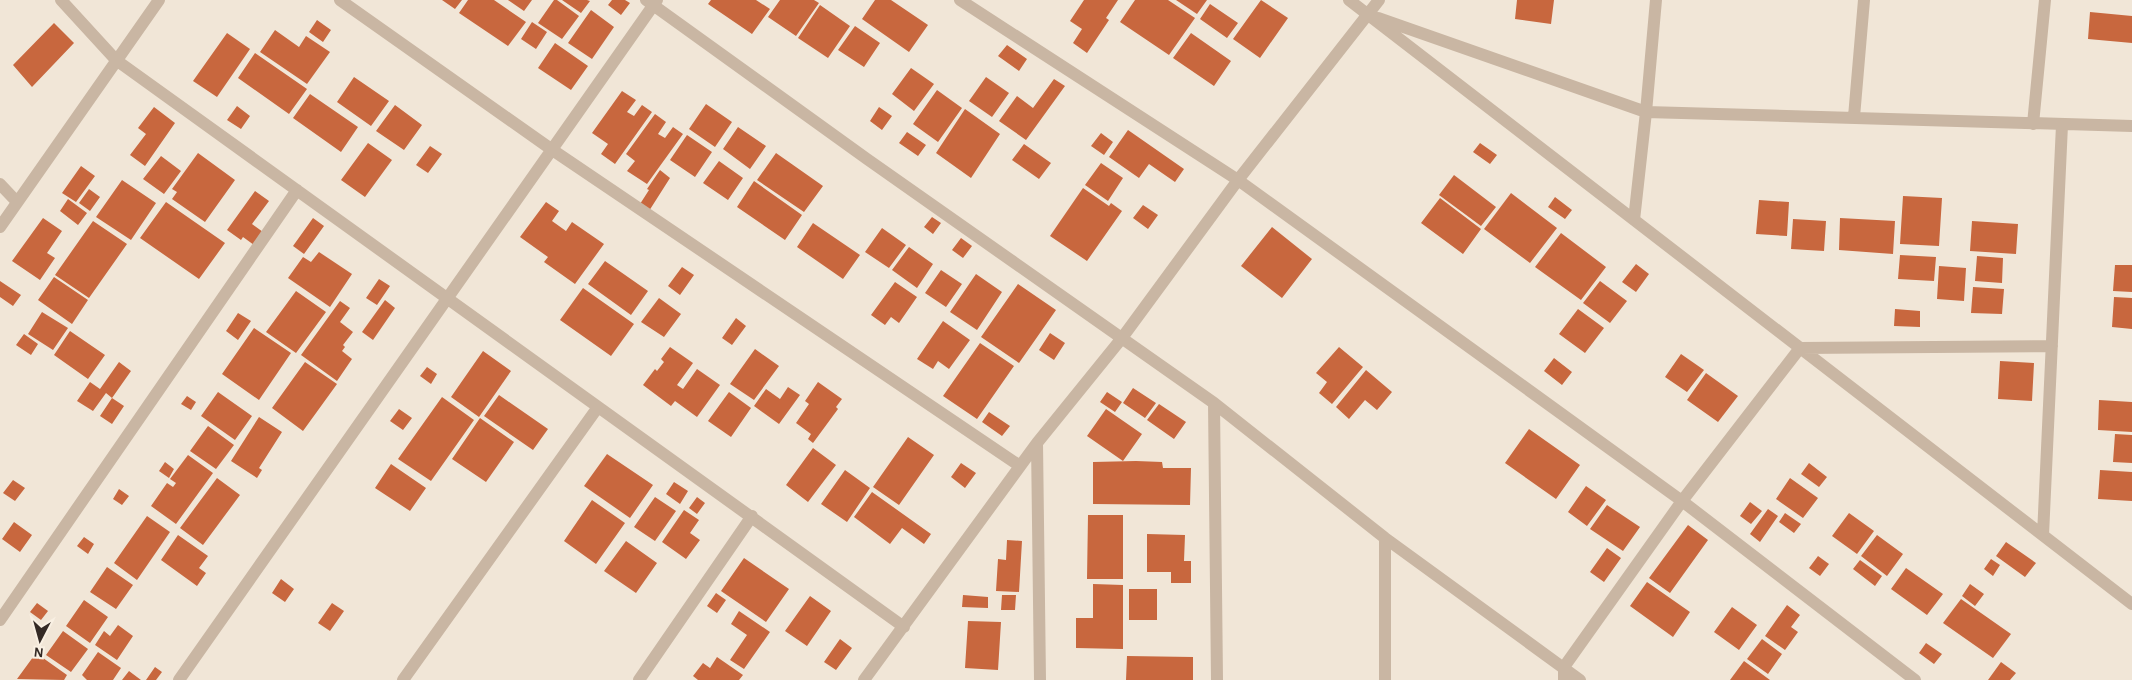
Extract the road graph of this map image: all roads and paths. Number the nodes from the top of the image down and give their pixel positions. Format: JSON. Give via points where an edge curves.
{"nodes":[{"id":1,"x":61,"y":0,"type":"edge"},
{"id":2,"x":159,"y":0,"type":"edge"},
{"id":3,"x":340,"y":0,"type":"edge"},
{"id":4,"x":960,"y":0,"type":"edge"},
{"id":5,"x":1349,"y":0,"type":"edge"},
{"id":6,"x":1379,"y":0,"type":"edge"},
{"id":7,"x":1656,"y":0,"type":"edge"},
{"id":8,"x":1864,"y":0,"type":"edge"},
{"id":9,"x":2045,"y":0,"type":"edge"},
{"id":10,"x":652,"y":2,"type":"edge"},
{"id":11,"x":1368,"y":15,"type":"junction"},
{"id":12,"x":116,"y":60,"type":"junction"},
{"id":13,"x":1646,"y":112,"type":"junction"},
{"id":14,"x":1854,"y":117,"type":"junction"},
{"id":15,"x":2034,"y":124,"type":"junction"},
{"id":16,"x":2062,"y":125,"type":"junction"},
{"id":17,"x":2132,"y":126,"type":"edge"},
{"id":18,"x":551,"y":149,"type":"junction"},
{"id":19,"x":1238,"y":180,"type":"junction"},
{"id":20,"x":0,"y":184,"type":"edge"},
{"id":21,"x":297,"y":190,"type":"junction"},
{"id":22,"x":18,"y":202,"type":"junction"},
{"id":23,"x":1634,"y":220,"type":"junction"},
{"id":24,"x":0,"y":226,"type":"edge"},
{"id":25,"x":447,"y":299,"type":"junction"},
{"id":26,"x":1122,"y":338,"type":"junction"},
{"id":27,"x":2052,"y":346,"type":"junction"},
{"id":28,"x":1800,"y":348,"type":"junction"},
{"id":29,"x":1214,"y":403,"type":"junction"},
{"id":30,"x":598,"y":407,"type":"junction"},
{"id":31,"x":1036,"y":443,"type":"junction"},
{"id":32,"x":1020,"y":466,"type":"junction"},
{"id":33,"x":1682,"y":501,"type":"junction"},
{"id":34,"x":752,"y":516,"type":"junction"},
{"id":35,"x":2043,"y":535,"type":"junction"},
{"id":36,"x":1385,"y":538,"type":"junction"},
{"id":37,"x":2132,"y":604,"type":"edge"},
{"id":38,"x":0,"y":620,"type":"edge"},
{"id":39,"x":904,"y":627,"type":"junction"},
{"id":40,"x":1564,"y":674,"type":"edge"},
{"id":41,"x":179,"y":680,"type":"edge"},
{"id":42,"x":403,"y":680,"type":"edge"},
{"id":43,"x":639,"y":680,"type":"edge"},
{"id":44,"x":864,"y":680,"type":"edge"},
{"id":45,"x":1040,"y":680,"type":"edge"},
{"id":46,"x":1217,"y":680,"type":"edge"},
{"id":47,"x":1385,"y":680,"type":"edge"},
{"id":48,"x":1580,"y":680,"type":"edge"},
{"id":49,"x":1915,"y":680,"type":"edge"}],
"edges":[{"from":1,"to":12,"type":"street"},
{"from":2,"to":12,"type":"street"},
{"from":3,"to":18,"type":"street"},
{"from":4,"to":19,"type":"street"},
{"from":5,"to":11,"type":"street"},
{"from":6,"to":11,"type":"street"},
{"from":7,"to":13,"type":"street"},
{"from":8,"to":14,"type":"street"},
{"from":9,"to":15,"type":"street"},
{"from":10,"to":18,"type":"street"},
{"from":10,"to":26,"type":"street","via":[[867,159]]},
{"from":11,"to":13,"type":"street"},
{"from":11,"to":19,"type":"street"},
{"from":11,"to":23,"type":"street"},
{"from":12,"to":21,"type":"street"},
{"from":12,"to":22,"type":"street"},
{"from":13,"to":14,"type":"street"},
{"from":13,"to":23,"type":"street"},
{"from":14,"to":15,"type":"street"},
{"from":15,"to":16,"type":"street"},
{"from":16,"to":17,"type":"street"},
{"from":16,"to":27,"type":"street"},
{"from":18,"to":25,"type":"street"},
{"from":18,"to":32,"type":"street"},
{"from":19,"to":26,"type":"street"},
{"from":19,"to":33,"type":"street"},
{"from":20,"to":22,"type":"street"},
{"from":21,"to":25,"type":"street"},
{"from":21,"to":38,"type":"street"},
{"from":22,"to":24,"type":"street"},
{"from":23,"to":28,"type":"street"},
{"from":25,"to":30,"type":"street"},
{"from":25,"to":41,"type":"street"},
{"from":26,"to":29,"type":"street"},
{"from":26,"to":31,"type":"street"},
{"from":27,"to":28,"type":"street"},
{"from":27,"to":35,"type":"street"},
{"from":28,"to":33,"type":"street"},
{"from":28,"to":35,"type":"street"},
{"from":29,"to":36,"type":"street"},
{"from":29,"to":46,"type":"street"},
{"from":30,"to":34,"type":"street"},
{"from":30,"to":42,"type":"street"},
{"from":31,"to":32,"type":"street"},
{"from":31,"to":45,"type":"street"},
{"from":32,"to":39,"type":"street"},
{"from":33,"to":40,"type":"street"},
{"from":33,"to":49,"type":"street"},
{"from":34,"to":39,"type":"street"},
{"from":34,"to":43,"type":"street"},
{"from":35,"to":37,"type":"street"},
{"from":36,"to":40,"type":"street"},
{"from":36,"to":47,"type":"street"},
{"from":39,"to":44,"type":"street"},
{"from":40,"to":48,"type":"street"}]}
